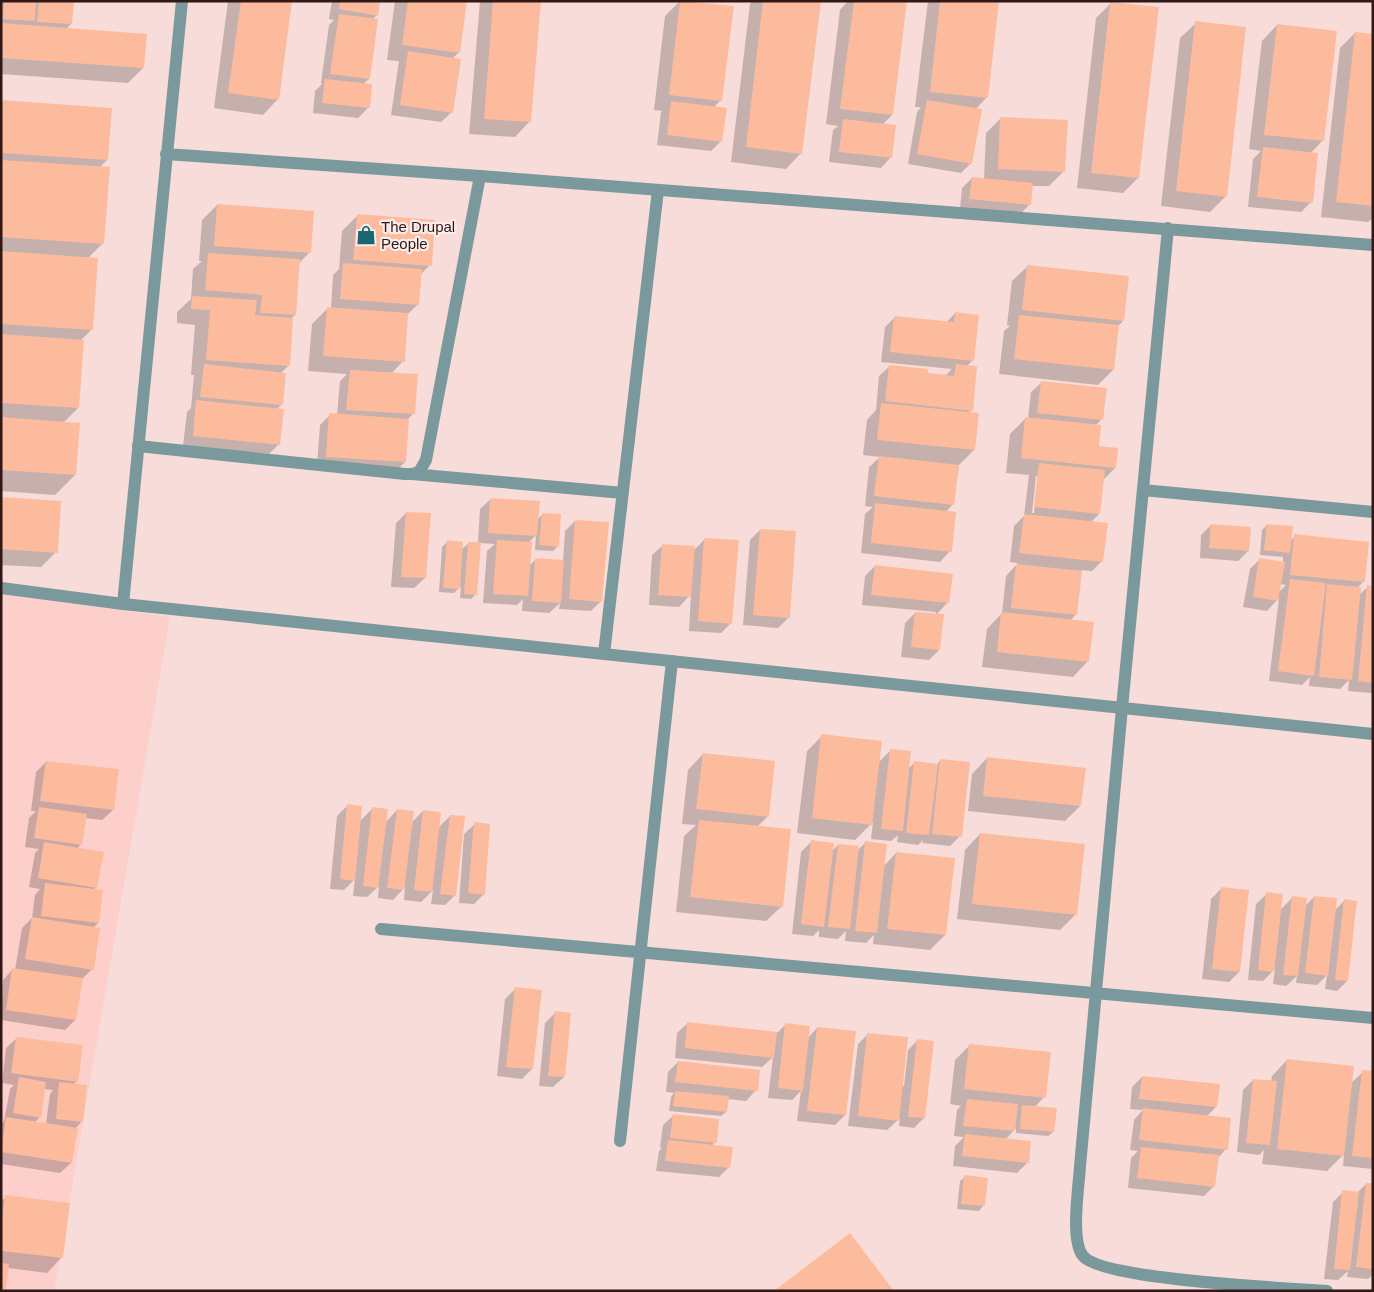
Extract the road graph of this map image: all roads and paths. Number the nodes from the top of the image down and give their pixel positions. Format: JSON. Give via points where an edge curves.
{"nodes":[{"id":1,"x":182,"y":1,"type":"edge"},
{"id":2,"x":166,"y":154,"type":"junction"},
{"id":3,"x":480,"y":176,"type":"junction"},
{"id":4,"x":658,"y":190,"type":"junction"},
{"id":5,"x":1168,"y":228,"type":"junction"},
{"id":6,"x":1373,"y":245,"type":"edge"},
{"id":7,"x":138,"y":446,"type":"junction"},
{"id":8,"x":412,"y":474,"type":"junction"},
{"id":9,"x":1143,"y":490,"type":"junction"},
{"id":10,"x":622,"y":493,"type":"junction"},
{"id":11,"x":1373,"y":512,"type":"edge"},
{"id":12,"x":1,"y":588,"type":"edge"},
{"id":13,"x":123,"y":604,"type":"junction"},
{"id":14,"x":604,"y":654,"type":"junction"},
{"id":15,"x":672,"y":661,"type":"junction"},
{"id":16,"x":1122,"y":708,"type":"junction"},
{"id":17,"x":1373,"y":734,"type":"edge"},
{"id":18,"x":381,"y":929,"type":"dead end"},
{"id":19,"x":641,"y":952,"type":"junction"},
{"id":20,"x":1096,"y":993,"type":"junction"},
{"id":21,"x":1373,"y":1018,"type":"edge"},
{"id":22,"x":620,"y":1141,"type":"dead end"},
{"id":23,"x":1327,"y":1291,"type":"edge"}],
"edges":[{"from":1,"to":2,"type":"street"},
{"from":2,"to":3,"type":"street"},
{"from":2,"to":7,"type":"street"},
{"from":3,"to":4,"type":"street"},
{"from":3,"to":8,"type":"street","via":[[426,460],[419,472]]},
{"from":4,"to":5,"type":"street"},
{"from":4,"to":10,"type":"street"},
{"from":5,"to":6,"type":"street"},
{"from":5,"to":9,"type":"street"},
{"from":7,"to":8,"type":"street"},
{"from":7,"to":13,"type":"street"},
{"from":8,"to":10,"type":"street"},
{"from":9,"to":11,"type":"street"},
{"from":9,"to":16,"type":"street"},
{"from":10,"to":14,"type":"street"},
{"from":12,"to":13,"type":"street"},
{"from":13,"to":14,"type":"street"},
{"from":14,"to":15,"type":"street"},
{"from":15,"to":16,"type":"street"},
{"from":15,"to":19,"type":"street"},
{"from":16,"to":17,"type":"street"},
{"from":16,"to":20,"type":"street"},
{"from":18,"to":19,"type":"street"},
{"from":19,"to":20,"type":"street"},
{"from":19,"to":22,"type":"street"},
{"from":20,"to":21,"type":"street"},
{"from":20,"to":23,"type":"street","via":[[1076,1237],[1083,1256],[1100,1266],[1151,1277]]}]}
